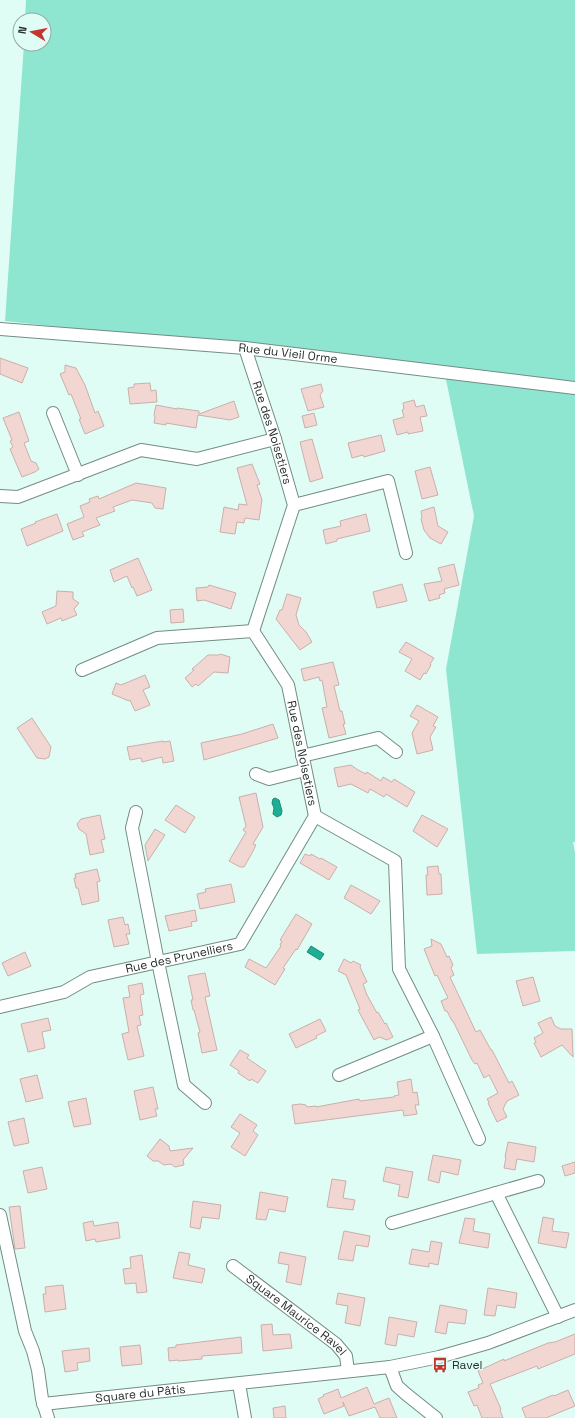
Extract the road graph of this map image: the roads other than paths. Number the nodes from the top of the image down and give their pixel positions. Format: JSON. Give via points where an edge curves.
{"nodes":[{"id":1,"x":0,"y":329,"type":"edge"},
{"id":2,"x":245,"y":348,"type":"junction"},
{"id":3,"x":575,"y":388,"type":"edge"},
{"id":4,"x":53,"y":413,"type":"dead end"},
{"id":5,"x":275,"y":439,"type":"junction"},
{"id":6,"x":78,"y":474,"type":"junction"},
{"id":7,"x":0,"y":496,"type":"edge"},
{"id":8,"x":294,"y":505,"type":"junction"},
{"id":9,"x":406,"y":553,"type":"dead end"},
{"id":10,"x":253,"y":631,"type":"junction"},
{"id":11,"x":82,"y":670,"type":"dead end"},
{"id":12,"x":396,"y":752,"type":"dead end"},
{"id":13,"x":302,"y":756,"type":"junction"},
{"id":14,"x":305,"y":770,"type":"junction"},
{"id":15,"x":256,"y":774,"type":"dead end"},
{"id":16,"x":136,"y":812,"type":"dead end"},
{"id":17,"x":315,"y":816,"type":"junction"},
{"id":18,"x":158,"y":962,"type":"junction"},
{"id":19,"x":0,"y":1007,"type":"edge"},
{"id":20,"x":433,"y":1036,"type":"junction"},
{"id":21,"x":339,"y":1075,"type":"dead end"},
{"id":22,"x":206,"y":1103,"type":"dead end"},
{"id":23,"x":479,"y":1139,"type":"dead end"},
{"id":24,"x":538,"y":1181,"type":"dead end"},
{"id":25,"x":496,"y":1193,"type":"junction"},
{"id":26,"x":0,"y":1215,"type":"edge"},
{"id":27,"x":392,"y":1223,"type":"dead end"},
{"id":28,"x":233,"y":1266,"type":"dead end"},
{"id":29,"x":575,"y":1310,"type":"edge"},
{"id":30,"x":558,"y":1317,"type":"junction"},
{"id":31,"x":390,"y":1367,"type":"junction"},
{"id":32,"x":348,"y":1371,"type":"junction"},
{"id":33,"x":238,"y":1384,"type":"junction"},
{"id":34,"x":43,"y":1404,"type":"junction"},
{"id":35,"x":48,"y":1418,"type":"edge"},
{"id":36,"x":244,"y":1418,"type":"edge"},
{"id":37,"x":436,"y":1418,"type":"edge"}],
"edges":[{"from":1,"to":2,"type":"street","name":"Rue du Vieil Orme"},
{"from":2,"to":3,"type":"street","name":"Rue du Vieil Orme"},
{"from":2,"to":5,"type":"street","name":"Rue des Noisetiers"},
{"from":4,"to":6,"type":"street"},
{"from":5,"to":6,"type":"street","via":[[197,459],[141,450]]},
{"from":5,"to":8,"type":"street","name":"Rue des Noisetiers"},
{"from":6,"to":7,"type":"street","via":[[18,498]]},
{"from":8,"to":9,"type":"street","via":[[388,481]]},
{"from":8,"to":10,"type":"street"},
{"from":10,"to":11,"type":"street","via":[[157,638]]},
{"from":10,"to":13,"type":"street","name":"Rue des Noisetiers","via":[[288,685]]},
{"from":12,"to":13,"type":"street","via":[[378,738]]},
{"from":13,"to":14,"type":"street","name":"Rue des Noisetiers"},
{"from":14,"to":15,"type":"street","via":[[269,779]]},
{"from":14,"to":17,"type":"street","name":"Rue des Noisetiers"},
{"from":16,"to":18,"type":"street","via":[[132,828]]},
{"from":17,"to":18,"type":"street","name":"Rue des Prunelliers","via":[[240,944]]},
{"from":17,"to":20,"type":"street","name":"Rue des Noisetiers","via":[[395,861],[399,969]]},
{"from":18,"to":19,"type":"street","name":"Rue des Prunelliers","via":[[90,976],[64,992]]},
{"from":18,"to":22,"type":"street","via":[[184,1085]]},
{"from":20,"to":21,"type":"street"},
{"from":20,"to":23,"type":"street","name":"Rue des Noisetiers"},
{"from":24,"to":25,"type":"street"},
{"from":25,"to":27,"type":"street"},
{"from":25,"to":30,"type":"street"},
{"from":26,"to":34,"type":"street","via":[[25,1331],[38,1370]]},
{"from":28,"to":32,"type":"street","name":"Square Maurice Ravel","via":[[336,1344],[346,1356]]},
{"from":29,"to":30,"type":"street","name":"Square du Pâtis"},
{"from":30,"to":31,"type":"street","name":"Square du Pâtis","via":[[488,1344]]},
{"from":31,"to":32,"type":"street","name":"Square du Pâtis"},
{"from":31,"to":37,"type":"street","via":[[397,1386]]},
{"from":32,"to":33,"type":"street","name":"Square du Pâtis"},
{"from":33,"to":34,"type":"street","name":"Square du Pâtis"},
{"from":33,"to":36,"type":"street"},
{"from":34,"to":35,"type":"street"}]}
